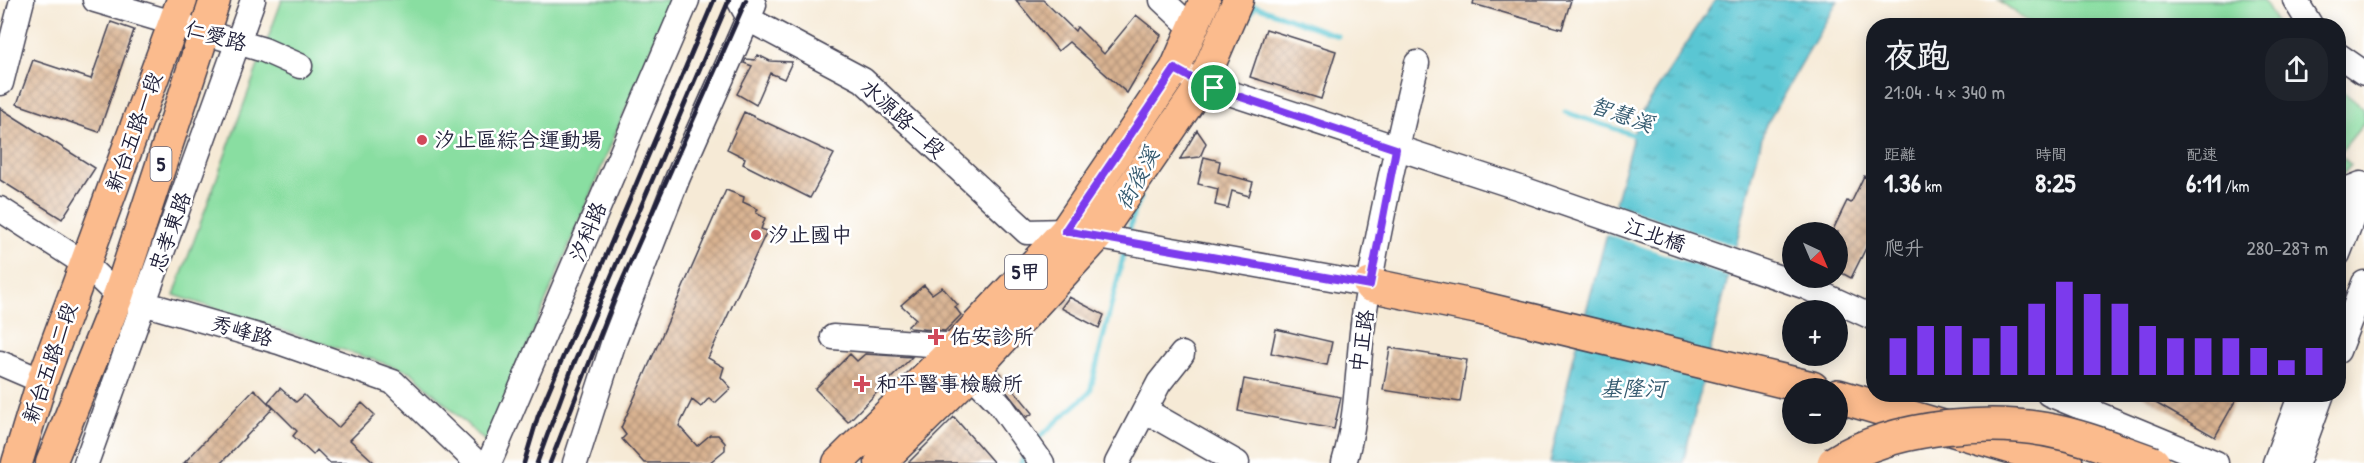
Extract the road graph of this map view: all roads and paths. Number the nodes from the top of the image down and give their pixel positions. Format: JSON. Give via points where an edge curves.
{"nodes":[{"id":1,"x":22,"y":0,"type":"edge"},
{"id":2,"x":95,"y":0,"type":"edge"},
{"id":3,"x":215,"y":0,"type":"edge"},
{"id":4,"x":253,"y":0,"type":"edge"},
{"id":5,"x":687,"y":0,"type":"edge"},
{"id":6,"x":1162,"y":0,"type":"edge"},
{"id":7,"x":1238,"y":0,"type":"edge"},
{"id":8,"x":2295,"y":0,"type":"edge"},
{"id":9,"x":748,"y":6,"type":"edge"},
{"id":10,"x":178,"y":13,"type":"edge"},
{"id":11,"x":1197,"y":18,"type":"edge"},
{"id":12,"x":2306,"y":18,"type":"edge"},
{"id":13,"x":204,"y":33,"type":"junction"},
{"id":14,"x":238,"y":42,"type":"junction"},
{"id":15,"x":2346,"y":61,"type":"edge"},
{"id":16,"x":1417,"y":63,"type":"dead end"},
{"id":17,"x":300,"y":66,"type":"dead end"},
{"id":18,"x":1175,"y":69,"type":"junction"},
{"id":19,"x":2364,"y":73,"type":"edge"},
{"id":20,"x":1210,"y":77,"type":"junction"},
{"id":21,"x":1,"y":83,"type":"edge"},
{"id":22,"x":1396,"y":149,"type":"junction"},
{"id":23,"x":2346,"y":191,"type":"edge"},
{"id":24,"x":0,"y":209,"type":"edge"},
{"id":25,"x":1065,"y":231,"type":"junction"},
{"id":26,"x":2346,"y":234,"type":"edge"},
{"id":27,"x":1117,"y":240,"type":"junction"},
{"id":28,"x":85,"y":264,"type":"junction"},
{"id":29,"x":2364,"y":283,"type":"edge"},
{"id":30,"x":1370,"y":285,"type":"junction"},
{"id":31,"x":131,"y":300,"type":"junction"},
{"id":32,"x":1866,"y":314,"type":"edge"},
{"id":33,"x":2346,"y":330,"type":"edge"},
{"id":34,"x":832,"y":337,"type":"dead end"},
{"id":35,"x":957,"y":346,"type":"junction"},
{"id":36,"x":1182,"y":354,"type":"dead end"},
{"id":37,"x":0,"y":363,"type":"edge"},
{"id":38,"x":971,"y":374,"type":"junction"},
{"id":39,"x":42,"y":381,"type":"junction"},
{"id":40,"x":1782,"y":381,"type":"edge"},
{"id":41,"x":1848,"y":399,"type":"edge"},
{"id":42,"x":2068,"y":402,"type":"edge"},
{"id":43,"x":2298,"y":402,"type":"edge"},
{"id":44,"x":2319,"y":402,"type":"edge"},
{"id":45,"x":1146,"y":411,"type":"junction"},
{"id":46,"x":1034,"y":453,"type":"edge"},
{"id":47,"x":849,"y":459,"type":"edge"},
{"id":48,"x":17,"y":463,"type":"edge"},
{"id":49,"x":51,"y":463,"type":"edge"},
{"id":50,"x":86,"y":463,"type":"edge"},
{"id":51,"x":477,"y":463,"type":"edge"},
{"id":52,"x":489,"y":463,"type":"edge"},
{"id":53,"x":575,"y":463,"type":"edge"},
{"id":54,"x":880,"y":463,"type":"edge"},
{"id":55,"x":1117,"y":463,"type":"edge"},
{"id":56,"x":1237,"y":463,"type":"edge"},
{"id":57,"x":1344,"y":463,"type":"edge"},
{"id":58,"x":1834,"y":463,"type":"edge"},
{"id":59,"x":2066,"y":463,"type":"edge"},
{"id":60,"x":2153,"y":463,"type":"edge"},
{"id":61,"x":2216,"y":463,"type":"edge"},
{"id":62,"x":2275,"y":463,"type":"edge"},
{"id":63,"x":2297,"y":463,"type":"edge"}],
"edges":[{"from":1,"to":21,"type":"street"},
{"from":2,"to":10,"type":"street","name":"仁愛路"},
{"from":3,"to":13,"type":"main road","name":"新台五路一段","number":"5"},
{"from":4,"to":14,"type":"street","name":"忠孝東路"},
{"from":5,"to":52,"type":"street","name":"汐科路"},
{"from":6,"to":11,"type":"street"},
{"from":7,"to":20,"type":"main road","number":"5甲"},
{"from":8,"to":12,"type":"street"},
{"from":9,"to":25,"type":"street","name":"水源路一段","via":[[750,21],[863,80],[1027,232]]},
{"from":9,"to":53,"type":"street","via":[[623,319]]},
{"from":10,"to":13,"type":"street","name":"仁愛路"},
{"from":10,"to":28,"type":"main road","name":"新台五路一段","number":"5"},
{"from":11,"to":18,"type":"main road","number":"5甲"},
{"from":13,"to":14,"type":"street","name":"仁愛路"},
{"from":13,"to":31,"type":"main road","name":"新台五路一段","number":"5"},
{"from":14,"to":17,"type":"street","name":"仁愛路"},
{"from":14,"to":31,"type":"street","name":"忠孝東路"},
{"from":15,"to":19,"type":"street"},
{"from":16,"to":22,"type":"street","name":"中正路"},
{"from":18,"to":20,"type":"street","name":"江北橋"},
{"from":18,"to":25,"type":"main road","number":"5甲"},
{"from":20,"to":22,"type":"street","name":"江北橋"},
{"from":20,"to":27,"type":"main road","number":"5甲"},
{"from":22,"to":30,"type":"street","name":"中正路"},
{"from":22,"to":32,"type":"street","name":"江北橋","via":[[1792,282]]},
{"from":23,"to":26,"type":"street","via":[[2361,184]]},
{"from":24,"to":28,"type":"street","name":"秀峰路"},
{"from":25,"to":27,"type":"street","name":"水源路一段"},
{"from":25,"to":35,"type":"main road","number":"5甲"},
{"from":27,"to":30,"type":"street","name":"水源路一段"},
{"from":27,"to":38,"type":"main road","number":"5甲"},
{"from":28,"to":31,"type":"street","name":"秀峰路"},
{"from":28,"to":39,"type":"main road","name":"新台五路二段","number":"5"},
{"from":29,"to":33,"type":"street"},
{"from":30,"to":40,"type":"highway"},
{"from":30,"to":57,"type":"street","name":"中正路"},
{"from":31,"to":49,"type":"main road","name":"新台五路二段","number":"5"},
{"from":31,"to":50,"type":"street","name":"忠孝東路"},
{"from":31,"to":51,"type":"street","name":"秀峰路","via":[[279,342],[393,382]]},
{"from":34,"to":35,"type":"street"},
{"from":35,"to":47,"type":"main road","number":"5甲"},
{"from":36,"to":45,"type":"street","via":[[1159,383]]},
{"from":37,"to":39,"type":"street"},
{"from":38,"to":46,"type":"street","via":[[999,403]]},
{"from":38,"to":54,"type":"main road","number":"5甲"},
{"from":39,"to":48,"type":"main road","name":"新台五路二段","number":"5"},
{"from":41,"to":59,"type":"highway"},
{"from":42,"to":61,"type":"street"},
{"from":43,"to":62,"type":"street"},
{"from":44,"to":63,"type":"street"},
{"from":45,"to":55,"type":"street"},
{"from":45,"to":56,"type":"street"},
{"from":58,"to":60,"type":"highway","bridge":true,"via":[[1851,452],[1907,434],[2010,426],[2065,433]]}]}
